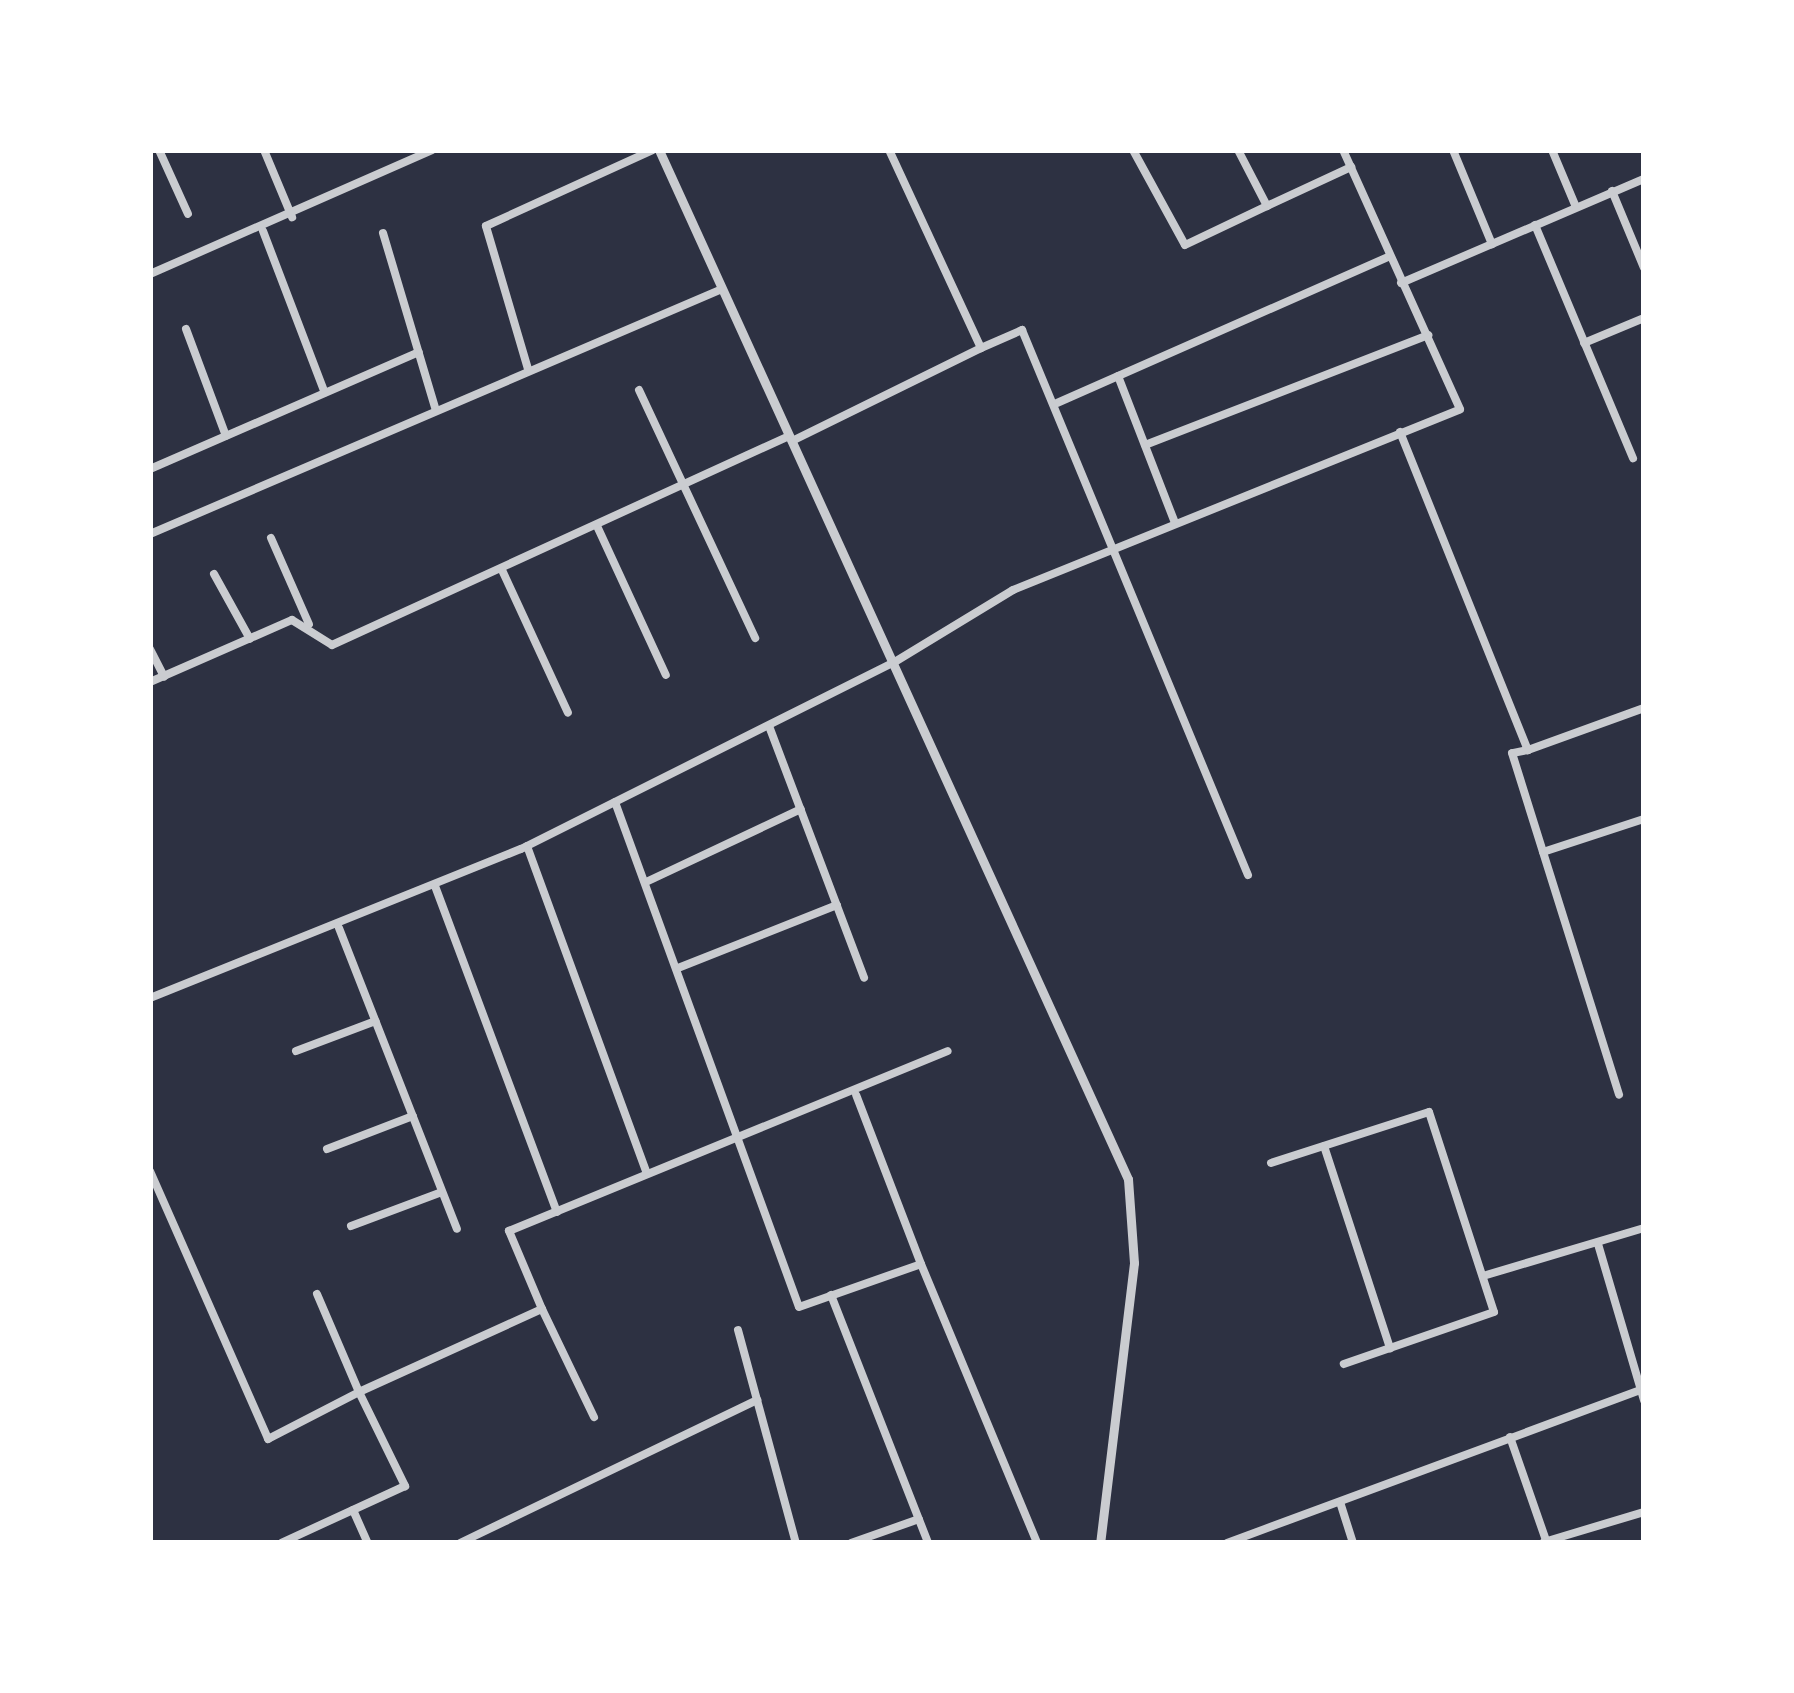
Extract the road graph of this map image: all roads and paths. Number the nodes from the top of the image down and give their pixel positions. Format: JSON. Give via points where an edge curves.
{"nodes":[{"id":1,"x":159,"y":150,"type":"edge"},
{"id":2,"x":264,"y":150,"type":"edge"},
{"id":3,"x":432,"y":150,"type":"edge"},
{"id":4,"x":656,"y":150,"type":"edge"},
{"id":5,"x":890,"y":150,"type":"edge"},
{"id":6,"x":1133,"y":150,"type":"edge"},
{"id":7,"x":1238,"y":150,"type":"edge"},
{"id":8,"x":1342,"y":150,"type":"edge"},
{"id":9,"x":1453,"y":150,"type":"edge"},
{"id":10,"x":1552,"y":150,"type":"edge"},
{"id":11,"x":1351,"y":167,"type":"junction"},
{"id":12,"x":1644,"y":178,"type":"edge"},
{"id":13,"x":1612,"y":191,"type":"junction"},
{"id":14,"x":1267,"y":206,"type":"junction"},
{"id":15,"x":1576,"y":207,"type":"junction"},
{"id":16,"x":188,"y":214,"type":"dead end"},
{"id":17,"x":292,"y":217,"type":"junction"},
{"id":18,"x":1535,"y":225,"type":"junction"},
{"id":19,"x":263,"y":231,"type":"junction"},
{"id":20,"x":383,"y":233,"type":"dead end"},
{"id":21,"x":1492,"y":244,"type":"junction"},
{"id":22,"x":1390,"y":256,"type":"junction"},
{"id":23,"x":1644,"y":268,"type":"edge"},
{"id":24,"x":150,"y":274,"type":"edge"},
{"id":25,"x":1401,"y":283,"type":"junction"},
{"id":26,"x":722,"y":289,"type":"junction"},
{"id":27,"x":1644,"y":318,"type":"edge"},
{"id":28,"x":186,"y":329,"type":"dead end"},
{"id":29,"x":1428,"y":335,"type":"junction"},
{"id":30,"x":1584,"y":343,"type":"junction"},
{"id":31,"x":980,"y":348,"type":"junction"},
{"id":32,"x":419,"y":352,"type":"junction"},
{"id":33,"x":528,"y":369,"type":"junction"},
{"id":34,"x":1118,"y":376,"type":"junction"},
{"id":35,"x":639,"y":390,"type":"dead end"},
{"id":36,"x":325,"y":393,"type":"junction"},
{"id":37,"x":1057,"y":403,"type":"junction"},
{"id":38,"x":435,"y":407,"type":"junction"},
{"id":39,"x":1400,"y":432,"type":"junction"},
{"id":40,"x":226,"y":436,"type":"junction"},
{"id":41,"x":791,"y":438,"type":"junction"},
{"id":42,"x":1144,"y":445,"type":"junction"},
{"id":43,"x":1633,"y":458,"type":"dead end"},
{"id":44,"x":150,"y":469,"type":"edge"},
{"id":45,"x":683,"y":485,"type":"junction"},
{"id":46,"x":1175,"y":523,"type":"junction"},
{"id":47,"x":597,"y":526,"type":"junction"},
{"id":48,"x":150,"y":534,"type":"edge"},
{"id":49,"x":271,"y":538,"type":"dead end"},
{"id":50,"x":1117,"y":546,"type":"junction"},
{"id":51,"x":502,"y":570,"type":"junction"},
{"id":52,"x":214,"y":574,"type":"dead end"},
{"id":53,"x":310,"y":626,"type":"junction"},
{"id":54,"x":250,"y":638,"type":"junction"},
{"id":55,"x":755,"y":638,"type":"dead end"},
{"id":56,"x":150,"y":649,"type":"edge"},
{"id":57,"x":893,"y":663,"type":"junction"},
{"id":58,"x":666,"y":675,"type":"dead end"},
{"id":59,"x":164,"y":677,"type":"junction"},
{"id":60,"x":150,"y":682,"type":"edge"},
{"id":61,"x":1644,"y":708,"type":"edge"},
{"id":62,"x":568,"y":713,"type":"dead end"},
{"id":63,"x":769,"y":726,"type":"junction"},
{"id":64,"x":1528,"y":750,"type":"junction"},
{"id":65,"x":615,"y":802,"type":"junction"},
{"id":66,"x":801,"y":808,"type":"junction"},
{"id":67,"x":1644,"y":819,"type":"edge"},
{"id":68,"x":526,"y":846,"type":"junction"},
{"id":69,"x":1543,"y":852,"type":"junction"},
{"id":70,"x":1248,"y":875,"type":"dead end"},
{"id":71,"x":646,"y":882,"type":"junction"},
{"id":72,"x":435,"y":886,"type":"junction"},
{"id":73,"x":837,"y":905,"type":"junction"},
{"id":74,"x":339,"y":928,"type":"junction"},
{"id":75,"x":678,"y":968,"type":"junction"},
{"id":76,"x":864,"y":978,"type":"dead end"},
{"id":77,"x":150,"y":998,"type":"edge"},
{"id":78,"x":376,"y":1021,"type":"junction"},
{"id":79,"x":296,"y":1051,"type":"dead end"},
{"id":80,"x":947,"y":1052,"type":"dead end"},
{"id":81,"x":856,"y":1095,"type":"junction"},
{"id":82,"x":1618,"y":1095,"type":"dead end"},
{"id":83,"x":413,"y":1116,"type":"junction"},
{"id":84,"x":742,"y":1135,"type":"junction"},
{"id":85,"x":1324,"y":1146,"type":"junction"},
{"id":86,"x":327,"y":1148,"type":"dead end"},
{"id":87,"x":1271,"y":1163,"type":"dead end"},
{"id":88,"x":150,"y":1171,"type":"edge"},
{"id":89,"x":647,"y":1174,"type":"junction"},
{"id":90,"x":442,"y":1192,"type":"junction"},
{"id":91,"x":557,"y":1212,"type":"junction"},
{"id":92,"x":351,"y":1226,"type":"dead end"},
{"id":93,"x":1644,"y":1228,"type":"edge"},
{"id":94,"x":457,"y":1229,"type":"dead end"},
{"id":95,"x":1598,"y":1244,"type":"junction"},
{"id":96,"x":921,"y":1264,"type":"junction"},
{"id":97,"x":1483,"y":1276,"type":"junction"},
{"id":98,"x":316,"y":1294,"type":"dead end"},
{"id":99,"x":832,"y":1295,"type":"junction"},
{"id":100,"x":542,"y":1309,"type":"junction"},
{"id":101,"x":738,"y":1330,"type":"dead end"},
{"id":102,"x":1390,"y":1348,"type":"junction"},
{"id":103,"x":1642,"y":1363,"type":"edge"},
{"id":104,"x":1345,"y":1364,"type":"dead end"},
{"id":105,"x":359,"y":1392,"type":"junction"},
{"id":106,"x":1642,"y":1395,"type":"edge"},
{"id":107,"x":757,"y":1400,"type":"junction"},
{"id":108,"x":594,"y":1417,"type":"dead end"},
{"id":109,"x":1510,"y":1437,"type":"junction"},
{"id":110,"x":1340,"y":1502,"type":"junction"},
{"id":111,"x":353,"y":1510,"type":"junction"},
{"id":112,"x":1644,"y":1512,"type":"edge"},
{"id":113,"x":919,"y":1520,"type":"junction"},
{"id":114,"x":1245,"y":1540,"type":"edge"},
{"id":115,"x":1545,"y":1542,"type":"edge"},
{"id":116,"x":281,"y":1543,"type":"edge"},
{"id":117,"x":368,"y":1543,"type":"edge"},
{"id":118,"x":460,"y":1543,"type":"edge"},
{"id":119,"x":796,"y":1543,"type":"edge"},
{"id":120,"x":851,"y":1543,"type":"edge"},
{"id":121,"x":928,"y":1543,"type":"edge"},
{"id":122,"x":1037,"y":1543,"type":"edge"},
{"id":123,"x":1100,"y":1543,"type":"edge"},
{"id":124,"x":1227,"y":1543,"type":"edge"},
{"id":125,"x":1352,"y":1543,"type":"edge"}],
"edges":[{"from":1,"to":16,"type":"street"},
{"from":2,"to":17,"type":"street"},
{"from":3,"to":17,"type":"street"},
{"from":4,"to":26,"type":"street"},
{"from":4,"to":33,"type":"street","via":[[486,226]]},
{"from":5,"to":31,"type":"street"},
{"from":6,"to":14,"type":"street","via":[[1185,245]]},
{"from":7,"to":14,"type":"street"},
{"from":8,"to":11,"type":"street"},
{"from":9,"to":21,"type":"street"},
{"from":10,"to":15,"type":"street"},
{"from":11,"to":14,"type":"street"},
{"from":11,"to":22,"type":"street"},
{"from":12,"to":13,"type":"street"},
{"from":13,"to":15,"type":"street"},
{"from":13,"to":23,"type":"street"},
{"from":15,"to":18,"type":"street"},
{"from":17,"to":19,"type":"street"},
{"from":18,"to":21,"type":"street"},
{"from":18,"to":30,"type":"street"},
{"from":19,"to":24,"type":"street","via":[[260,220]]},
{"from":19,"to":36,"type":"street"},
{"from":20,"to":32,"type":"street"},
{"from":21,"to":25,"type":"street"},
{"from":22,"to":25,"type":"street"},
{"from":22,"to":34,"type":"street"},
{"from":25,"to":29,"type":"street"},
{"from":26,"to":33,"type":"street"},
{"from":26,"to":41,"type":"street"},
{"from":27,"to":30,"type":"street"},
{"from":28,"to":40,"type":"street"},
{"from":29,"to":39,"type":"street","via":[[1460,409]]},
{"from":29,"to":42,"type":"street"},
{"from":30,"to":43,"type":"street"},
{"from":31,"to":37,"type":"street","via":[[1022,330]]},
{"from":31,"to":41,"type":"street"},
{"from":32,"to":36,"type":"street"},
{"from":32,"to":38,"type":"street"},
{"from":33,"to":38,"type":"street"},
{"from":34,"to":37,"type":"street"},
{"from":34,"to":42,"type":"street"},
{"from":35,"to":45,"type":"street"},
{"from":36,"to":40,"type":"street"},
{"from":37,"to":50,"type":"street"},
{"from":38,"to":48,"type":"street"},
{"from":39,"to":46,"type":"street"},
{"from":39,"to":64,"type":"street"},
{"from":40,"to":44,"type":"street"},
{"from":41,"to":45,"type":"street"},
{"from":41,"to":57,"type":"street"},
{"from":42,"to":46,"type":"street"},
{"from":45,"to":47,"type":"street"},
{"from":45,"to":55,"type":"street"},
{"from":46,"to":50,"type":"street"},
{"from":47,"to":51,"type":"street"},
{"from":47,"to":58,"type":"street"},
{"from":49,"to":53,"type":"street"},
{"from":50,"to":57,"type":"street","via":[[1013,590]]},
{"from":50,"to":70,"type":"street"},
{"from":51,"to":53,"type":"street","via":[[332,645]]},
{"from":51,"to":62,"type":"street"},
{"from":52,"to":54,"type":"street"},
{"from":53,"to":54,"type":"street","via":[[292,620]]},
{"from":54,"to":59,"type":"street"},
{"from":56,"to":59,"type":"street"},
{"from":57,"to":63,"type":"street"},
{"from":57,"to":123,"type":"street","via":[[1128,1179],[1134,1263]]},
{"from":59,"to":60,"type":"street"},
{"from":61,"to":64,"type":"street"},
{"from":63,"to":65,"type":"street"},
{"from":63,"to":66,"type":"street"},
{"from":64,"to":69,"type":"street","via":[[1512,753]]},
{"from":65,"to":68,"type":"street"},
{"from":65,"to":71,"type":"street"},
{"from":66,"to":71,"type":"street"},
{"from":66,"to":73,"type":"street"},
{"from":67,"to":69,"type":"street"},
{"from":68,"to":72,"type":"street"},
{"from":68,"to":89,"type":"street"},
{"from":69,"to":82,"type":"street"},
{"from":71,"to":75,"type":"street"},
{"from":72,"to":74,"type":"street"},
{"from":72,"to":91,"type":"street"},
{"from":73,"to":75,"type":"street"},
{"from":73,"to":76,"type":"street"},
{"from":74,"to":77,"type":"street"},
{"from":74,"to":78,"type":"street"},
{"from":75,"to":84,"type":"street"},
{"from":78,"to":79,"type":"street"},
{"from":78,"to":83,"type":"street"},
{"from":80,"to":81,"type":"street"},
{"from":81,"to":84,"type":"street"},
{"from":81,"to":96,"type":"street"},
{"from":83,"to":86,"type":"street"},
{"from":83,"to":90,"type":"street"},
{"from":84,"to":89,"type":"street"},
{"from":84,"to":99,"type":"street","via":[[799,1306]]},
{"from":85,"to":87,"type":"street"},
{"from":85,"to":97,"type":"street","via":[[1429,1112]]},
{"from":85,"to":102,"type":"street"},
{"from":88,"to":105,"type":"street","via":[[268,1439]]},
{"from":89,"to":91,"type":"street"},
{"from":90,"to":92,"type":"street"},
{"from":90,"to":94,"type":"street"},
{"from":91,"to":100,"type":"street","via":[[509,1231]]},
{"from":93,"to":95,"type":"street"},
{"from":95,"to":97,"type":"street"},
{"from":95,"to":103,"type":"street"},
{"from":96,"to":99,"type":"street"},
{"from":96,"to":122,"type":"street"},
{"from":97,"to":102,"type":"street","via":[[1495,1312]]},
{"from":98,"to":105,"type":"street"},
{"from":99,"to":113,"type":"street"},
{"from":100,"to":105,"type":"street"},
{"from":100,"to":108,"type":"street"},
{"from":101,"to":107,"type":"street"},
{"from":102,"to":104,"type":"street"},
{"from":103,"to":106,"type":"street"},
{"from":105,"to":111,"type":"street","via":[[406,1486]]},
{"from":106,"to":109,"type":"street"},
{"from":107,"to":118,"type":"street"},
{"from":107,"to":119,"type":"street"},
{"from":109,"to":110,"type":"street"},
{"from":109,"to":115,"type":"street"},
{"from":110,"to":114,"type":"street"},
{"from":110,"to":125,"type":"street"},
{"from":111,"to":116,"type":"street"},
{"from":111,"to":117,"type":"street"},
{"from":112,"to":115,"type":"street"},
{"from":113,"to":120,"type":"street"},
{"from":113,"to":121,"type":"street"},
{"from":114,"to":124,"type":"street"}]}
